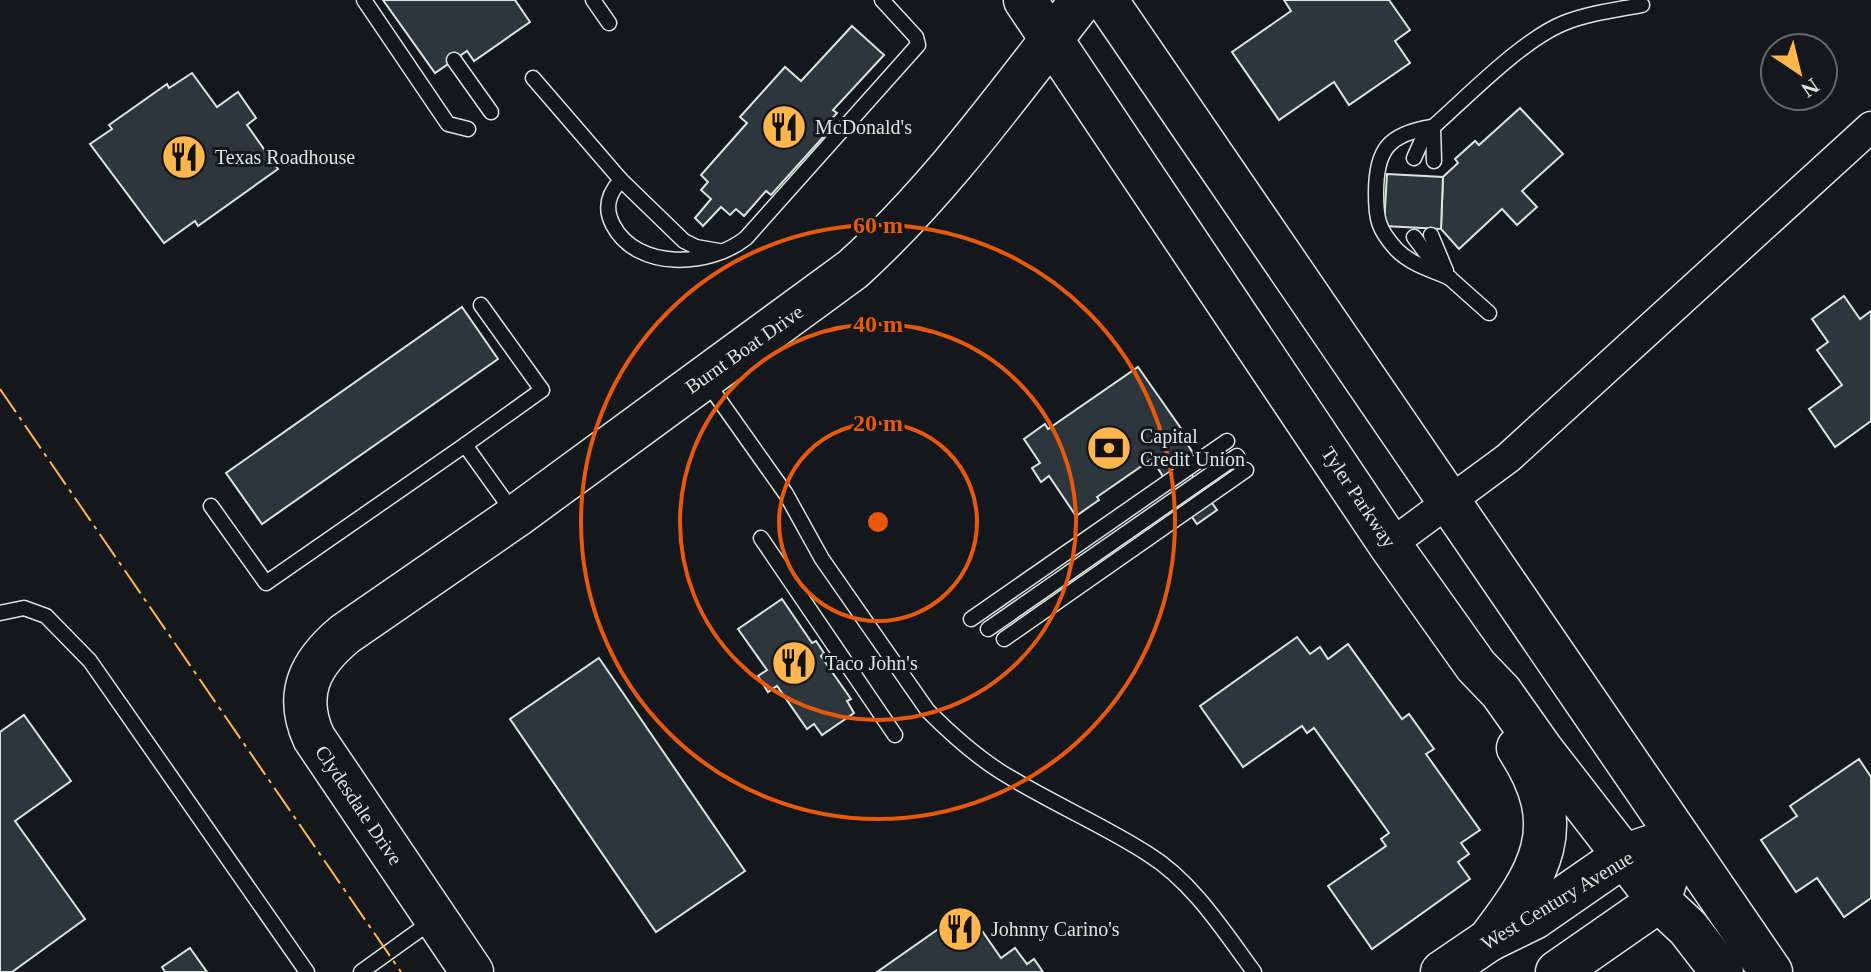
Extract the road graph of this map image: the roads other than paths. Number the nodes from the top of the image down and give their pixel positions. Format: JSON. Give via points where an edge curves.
{"nodes":[{"id":1,"x":364,"y":0,"type":"edge"},
{"id":2,"x":593,"y":0,"type":"edge"},
{"id":3,"x":882,"y":0,"type":"edge"},
{"id":4,"x":1025,"y":0,"type":"edge"},
{"id":5,"x":1082,"y":0,"type":"edge"},
{"id":6,"x":1106,"y":0,"type":"edge"},
{"id":7,"x":1642,"y":5,"type":"dead end"},
{"id":8,"x":609,"y":23,"type":"dead end"},
{"id":9,"x":1052,"y":39,"type":"junction"},
{"id":10,"x":454,"y":60,"type":"dead end"},
{"id":11,"x":533,"y":78,"type":"dead end"},
{"id":12,"x":491,"y":112,"type":"dead end"},
{"id":13,"x":1433,"y":127,"type":"junction"},
{"id":14,"x":1871,"y":127,"type":"edge"},
{"id":15,"x":468,"y":129,"type":"dead end"},
{"id":16,"x":1414,"y":158,"type":"dead end"},
{"id":17,"x":1434,"y":161,"type":"dead end"},
{"id":18,"x":621,"y":180,"type":"junction"},
{"id":19,"x":1431,"y":235,"type":"dead end"},
{"id":20,"x":1414,"y":237,"type":"dead end"},
{"id":21,"x":723,"y":252,"type":"junction"},
{"id":22,"x":1450,"y":278,"type":"junction"},
{"id":23,"x":481,"y":305,"type":"dead end"},
{"id":24,"x":1489,"y":313,"type":"dead end"},
{"id":25,"x":704,"y":377,"type":"junction"},
{"id":26,"x":1227,"y":441,"type":"dead end"},
{"id":27,"x":465,"y":445,"type":"junction"},
{"id":28,"x":1237,"y":456,"type":"dead end"},
{"id":29,"x":1246,"y":470,"type":"dead end"},
{"id":30,"x":1451,"y":503,"type":"junction"},
{"id":31,"x":211,"y":506,"type":"dead end"},
{"id":32,"x":516,"y":516,"type":"junction"},
{"id":33,"x":761,"y":538,"type":"dead end"},
{"id":34,"x":1390,"y":545,"type":"junction"},
{"id":35,"x":0,"y":613,"type":"edge"},
{"id":36,"x":971,"y":619,"type":"dead end"},
{"id":37,"x":988,"y":629,"type":"dead end"},
{"id":38,"x":345,"y":634,"type":"joint"},
{"id":39,"x":1004,"y":639,"type":"dead end"},
{"id":40,"x":1476,"y":666,"type":"junction"},
{"id":41,"x":895,"y":735,"type":"dead end"},
{"id":42,"x":1679,"y":838,"type":"junction"},
{"id":43,"x":1625,"y":855,"type":"junction"},
{"id":44,"x":1659,"y":901,"type":"junction"},
{"id":45,"x":436,"y":919,"type":"junction"},
{"id":46,"x":1489,"y":940,"type":"junction"},
{"id":47,"x":307,"y":972,"type":"edge"},
{"id":48,"x":361,"y":972,"type":"edge"},
{"id":49,"x":472,"y":972,"type":"edge"},
{"id":50,"x":1254,"y":972,"type":"edge"},
{"id":51,"x":1442,"y":972,"type":"edge"},
{"id":52,"x":1557,"y":972,"type":"edge"},
{"id":53,"x":1722,"y":972,"type":"edge"},
{"id":54,"x":1771,"y":972,"type":"edge"}],
"edges":[{"from":1,"to":15,"type":"lane","via":[[448,124]]},
{"from":2,"to":8,"type":"lane"},
{"from":3,"to":21,"type":"lane","via":[[918,45],[746,238]]},
{"from":4,"to":9,"type":"main road","name":"Tyler Parkway"},
{"from":5,"to":9,"type":"main road","name":"Burnt Boat Drive"},
{"from":6,"to":30,"type":"main road"},
{"from":7,"to":13,"type":"lane","via":[[1591,15],[1535,38]]},
{"from":9,"to":25,"type":"main road","name":"Burnt Boat Drive","via":[[958,160],[892,234],[812,301]]},
{"from":9,"to":34,"type":"main road","name":"Tyler Parkway"},
{"from":10,"to":12,"type":"lane"},
{"from":11,"to":18,"type":"lane"},
{"from":13,"to":16,"type":"lane"},
{"from":13,"to":17,"type":"lane"},
{"from":13,"to":22,"type":"lane","via":[[1403,135],[1382,154],[1376,167],[1376,217],[1399,252]]},
{"from":14,"to":30,"type":"street","via":[[1508,458]]},
{"from":18,"to":21,"type":"lane","via":[[684,241]]},
{"from":18,"to":21,"type":"lane","via":[[612,190],[608,210],[626,244],[667,259]]},
{"from":19,"to":22,"type":"lane"},
{"from":20,"to":22,"type":"lane"},
{"from":22,"to":24,"type":"lane"},
{"from":23,"to":27,"type":"lane","via":[[542,390]]},
{"from":25,"to":32,"type":"main road","name":"Burnt Boat Drive"},
{"from":25,"to":50,"type":"lane","via":[[928,711],[997,769],[1149,854],[1217,920]]},
{"from":26,"to":36,"type":"lane"},
{"from":27,"to":31,"type":"lane","via":[[266,583]]},
{"from":27,"to":32,"type":"lane"},
{"from":28,"to":37,"type":"lane"},
{"from":29,"to":39,"type":"lane"},
{"from":30,"to":34,"type":"street"},
{"from":30,"to":42,"type":"main road"},
{"from":32,"to":38,"type":"main road","name":"Burnt Boat Drive"},
{"from":33,"to":41,"type":"lane"},
{"from":34,"to":40,"type":"main road","name":"Tyler Parkway"},
{"from":35,"to":47,"type":"lane","via":[[24,608],[46,616],[90,661]]},
{"from":38,"to":45,"type":"main road","name":"Clydesdale Drive","via":[[323,653],[308,680],[307,724]]},
{"from":40,"to":43,"type":"main road","name":"Tyler Parkway"},
{"from":40,"to":46,"type":"main road","via":[[1489,703],[1531,767],[1546,830],[1533,876]]},
{"from":42,"to":43,"type":"main road","name":"West Century Avenue"},
{"from":42,"to":44,"type":"main road"},
{"from":42,"to":54,"type":"main road"},
{"from":43,"to":44,"type":"main road","name":"Tyler Parkway"},
{"from":43,"to":46,"type":"main road","name":"West Century Avenue","via":[[1534,918]]},
{"from":44,"to":52,"type":"main road"},
{"from":44,"to":53,"type":"main road","name":"Tyler Parkway"},
{"from":45,"to":48,"type":"lane"},
{"from":45,"to":49,"type":"main road","name":"Clydesdale Drive"},
{"from":46,"to":51,"type":"main road","name":"West Century Avenue"}]}
